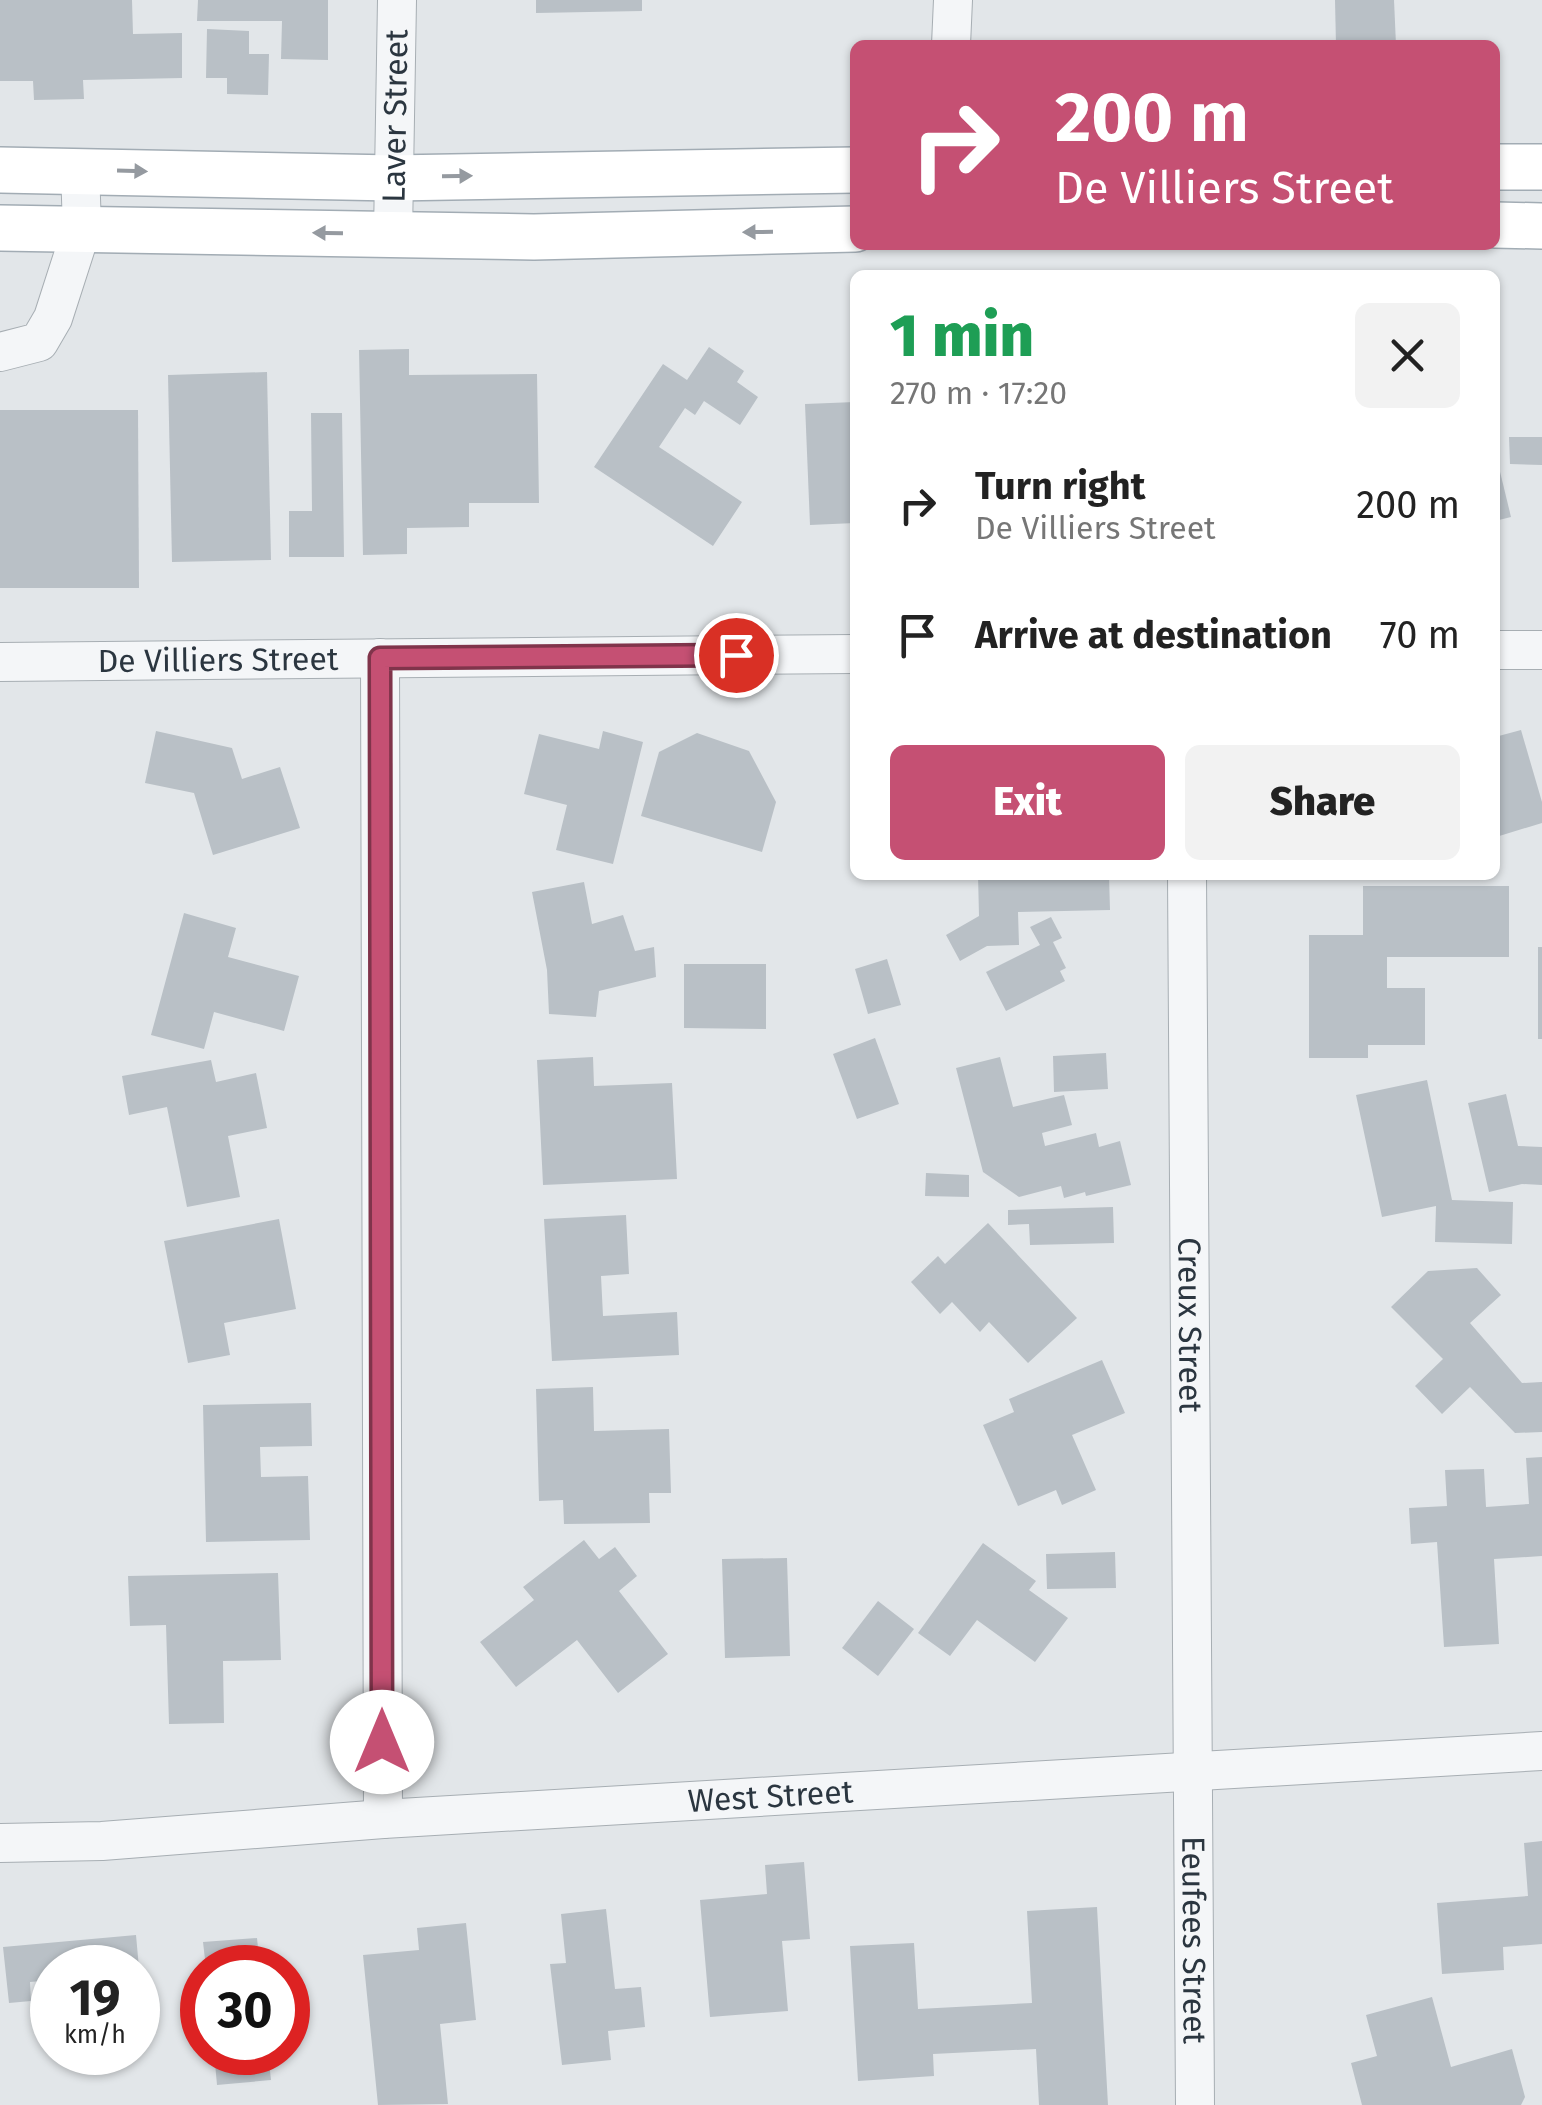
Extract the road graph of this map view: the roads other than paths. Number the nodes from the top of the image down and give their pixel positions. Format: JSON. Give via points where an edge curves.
{"nodes":[{"id":1,"x":396,"y":0,"type":"edge"},
{"id":2,"x":953,"y":0,"type":"edge"},
{"id":3,"x":952,"y":40,"type":"edge"},
{"id":4,"x":1500,"y":167,"type":"edge"},
{"id":5,"x":1542,"y":167,"type":"edge"},
{"id":6,"x":80,"y":169,"type":"junction"},
{"id":7,"x":0,"y":170,"type":"edge"},
{"id":8,"x":850,"y":170,"type":"edge"},
{"id":9,"x":393,"y":178,"type":"junction"},
{"id":10,"x":1500,"y":225,"type":"edge"},
{"id":11,"x":1542,"y":226,"type":"edge"},
{"id":12,"x":0,"y":228,"type":"edge"},
{"id":13,"x":82,"y":228,"type":"junction"},
{"id":14,"x":850,"y":229,"type":"edge"},
{"id":15,"x":393,"y":234,"type":"junction"},
{"id":16,"x":0,"y":352,"type":"edge"},
{"id":17,"x":1500,"y":650,"type":"edge"},
{"id":18,"x":1542,"y":650,"type":"edge"},
{"id":19,"x":850,"y":654,"type":"edge"},
{"id":20,"x":380,"y":658,"type":"junction"},
{"id":21,"x":0,"y":662,"type":"edge"},
{"id":22,"x":1188,"y":880,"type":"edge"},
{"id":23,"x":1542,"y":1751,"type":"edge"},
{"id":24,"x":1194,"y":1774,"type":"junction"},
{"id":25,"x":382,"y":1819,"type":"junction"},
{"id":26,"x":0,"y":1843,"type":"edge"},
{"id":27,"x":1195,"y":2105,"type":"edge"}],
"edges":[{"from":1,"to":9,"type":"street","name":"Laver Street"},
{"from":2,"to":3,"type":"street"},
{"from":4,"to":5,"type":"main road"},
{"from":6,"to":7,"type":"main road"},
{"from":6,"to":9,"type":"main road","one_way":true},
{"from":6,"to":13,"type":"street"},
{"from":9,"to":8,"type":"main road","one_way":true},
{"from":9,"to":15,"type":"street","name":"Laver Street"},
{"from":10,"to":11,"type":"main road"},
{"from":12,"to":13,"type":"main road"},
{"from":15,"to":13,"type":"main road","one_way":true},
{"from":13,"to":16,"type":"street","via":[[54,318],[39,342]]},
{"from":14,"to":15,"type":"main road","one_way":true},
{"from":17,"to":18,"type":"street"},
{"from":19,"to":20,"type":"street","name":"De Villiers Street"},
{"from":20,"to":21,"type":"street","name":"De Villiers Street"},
{"from":20,"to":25,"type":"street"},
{"from":22,"to":24,"type":"street","name":"Creux Street"},
{"from":23,"to":24,"type":"street","name":"West Street"},
{"from":24,"to":25,"type":"street","name":"West Street"},
{"from":24,"to":27,"type":"street","name":"Eeufees Street"},
{"from":25,"to":26,"type":"street","name":"West Street","via":[[102,1842]]}]}
